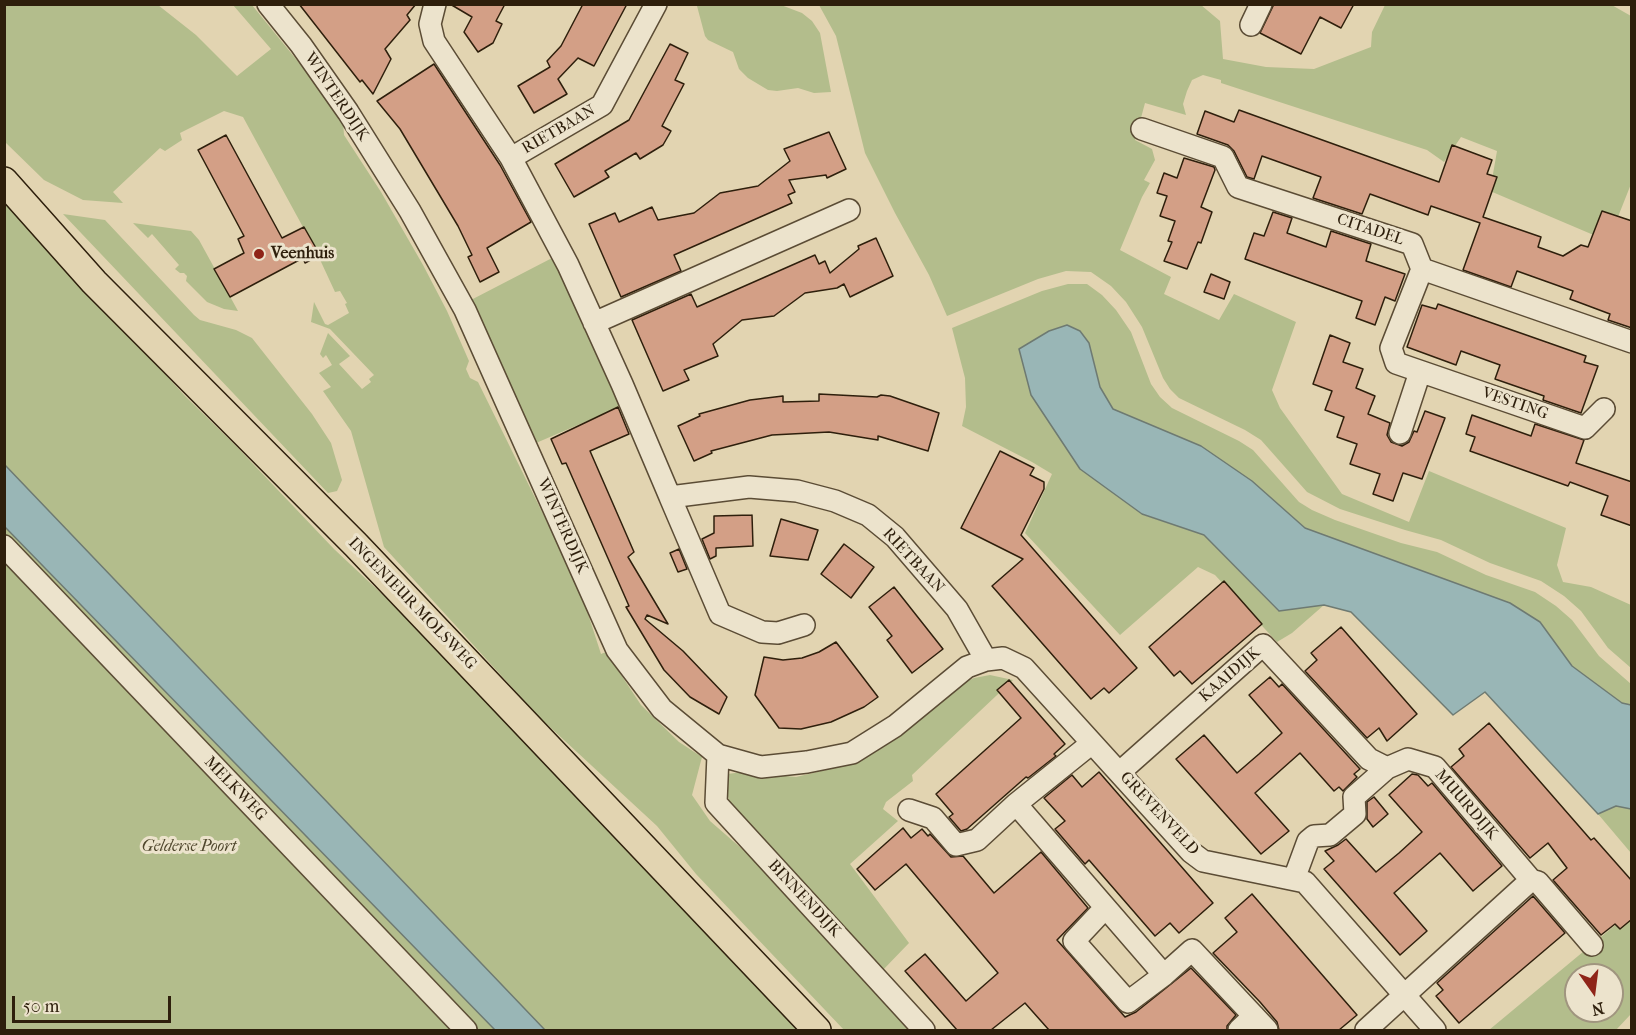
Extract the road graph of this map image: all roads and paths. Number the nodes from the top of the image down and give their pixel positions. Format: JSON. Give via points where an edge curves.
{"nodes":[{"id":1,"x":268,"y":4,"type":"edge"},
{"id":2,"x":435,"y":4,"type":"edge"},
{"id":3,"x":656,"y":4,"type":"edge"},
{"id":4,"x":1261,"y":4,"type":"edge"},
{"id":5,"x":1251,"y":25,"type":"dead end"},
{"id":6,"x":1142,"y":129,"type":"dead end"},
{"id":7,"x":511,"y":158,"type":"junction"},
{"id":8,"x":4,"y":181,"type":"edge"},
{"id":9,"x":849,"y":210,"type":"dead end"},
{"id":10,"x":1422,"y":269,"type":"junction"},
{"id":11,"x":594,"y":323,"type":"junction"},
{"id":12,"x":1632,"y":342,"type":"edge"},
{"id":13,"x":1420,"y":372,"type":"junction"},
{"id":14,"x":1604,"y":409,"type":"dead end"},
{"id":15,"x":1400,"y":433,"type":"dead end"},
{"id":16,"x":670,"y":496,"type":"junction"},
{"id":17,"x":4,"y":546,"type":"edge"},
{"id":18,"x":804,"y":626,"type":"dead end"},
{"id":19,"x":994,"y":659,"type":"junction"},
{"id":20,"x":1092,"y":743,"type":"junction"},
{"id":21,"x":718,"y":755,"type":"junction"},
{"id":22,"x":1387,"y":768,"type":"junction"},
{"id":23,"x":1119,"y":772,"type":"junction"},
{"id":24,"x":1016,"y":804,"type":"junction"},
{"id":25,"x":909,"y":810,"type":"dead end"},
{"id":26,"x":1294,"y":879,"type":"junction"},
{"id":27,"x":1532,"y":880,"type":"junction"},
{"id":28,"x":1106,"y":908,"type":"junction"},
{"id":29,"x":1592,"y":945,"type":"dead end"},
{"id":30,"x":1164,"y":975,"type":"junction"},
{"id":31,"x":1405,"y":996,"type":"junction"},
{"id":32,"x":1253,"y":1026,"type":"edge"},
{"id":33,"x":466,"y":1030,"type":"edge"},
{"id":34,"x":817,"y":1030,"type":"edge"},
{"id":35,"x":924,"y":1030,"type":"edge"},
{"id":36,"x":1366,"y":1030,"type":"edge"},
{"id":37,"x":1435,"y":1030,"type":"edge"}],
"edges":[{"from":1,"to":21,"type":"street","name":"WINTERDIJK","via":[[348,112],[460,300],[617,650],[662,709]]},
{"from":2,"to":7,"type":"street","name":"RIETBAAN","via":[[430,24],[434,41]]},
{"from":3,"to":7,"type":"street","name":"RIETBAAN","via":[[602,105]]},
{"from":4,"to":5,"type":"street"},
{"from":6,"to":10,"type":"street","name":"CITADEL","via":[[1223,157],[1238,187],[1412,244]]},
{"from":7,"to":11,"type":"street","name":"RIETBAAN"},
{"from":8,"to":34,"type":"main road","name":"INGENIEUR MOLSWEG","via":[[94,282],[356,545]]},
{"from":9,"to":11,"type":"street"},
{"from":10,"to":12,"type":"street"},
{"from":10,"to":13,"type":"street","name":"VESTING","via":[[1391,348],[1396,363]]},
{"from":11,"to":16,"type":"street","name":"RIETBAAN"},
{"from":13,"to":14,"type":"street","name":"VESTING","via":[[1585,428]]},
{"from":13,"to":15,"type":"street"},
{"from":16,"to":18,"type":"street","name":"RIETBAAN","via":[[720,614],[762,632],[778,633]]},
{"from":16,"to":19,"type":"street","name":"RIETBAAN","via":[[749,487],[797,491],[868,515],[895,537]]},
{"from":17,"to":33,"type":"street","name":"MELKWEG"},
{"from":19,"to":20,"type":"street","name":"GREVENVELD","via":[[1024,668]]},
{"from":19,"to":21,"type":"street","name":"WINTERDIJK","via":[[967,667],[895,726],[852,753],[761,766]]},
{"from":20,"to":23,"type":"street","name":"GREVENVELD"},
{"from":20,"to":24,"type":"street"},
{"from":21,"to":35,"type":"street","name":"BINNENDIJK","via":[[716,803]]},
{"from":22,"to":23,"type":"street","name":"KAAIDIJK","via":[[1369,759],[1263,645]]},
{"from":22,"to":26,"type":"street","via":[[1354,797],[1355,814],[1330,835],[1314,836],[1308,841]]},
{"from":22,"to":27,"type":"street","name":"MUURDIJK","via":[[1408,759],[1436,767]]},
{"from":23,"to":26,"type":"street","name":"GREVENVELD","via":[[1203,861]]},
{"from":24,"to":25,"type":"street","via":[[977,840],[956,845],[933,818]]},
{"from":24,"to":28,"type":"street"},
{"from":26,"to":31,"type":"street","name":"GREVENVELD","via":[[1305,882]]},
{"from":27,"to":29,"type":"street","name":"MUURDIJK","via":[[1538,882]]},
{"from":27,"to":31,"type":"street"},
{"from":28,"to":30,"type":"street"},
{"from":28,"to":30,"type":"street","via":[[1074,941],[1128,1002]]},
{"from":30,"to":32,"type":"street","via":[[1192,950]]},
{"from":31,"to":36,"type":"street"},
{"from":31,"to":37,"type":"street","name":"GREVENVELD"}]}
